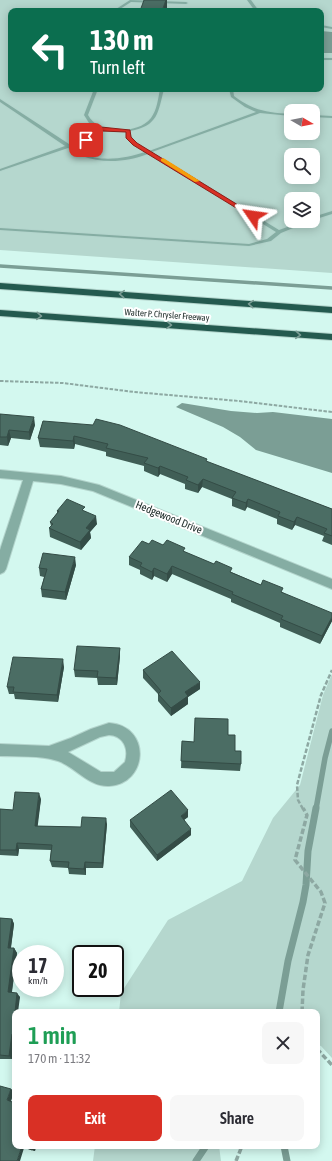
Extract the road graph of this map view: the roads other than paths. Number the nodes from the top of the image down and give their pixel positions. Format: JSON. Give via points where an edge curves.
{"nodes":[{"id":1,"x":132,"y":0,"type":"edge"},
{"id":2,"x":186,"y":3,"type":"edge"},
{"id":3,"x":120,"y":8,"type":"edge"},
{"id":4,"x":95,"y":92,"type":"edge"},
{"id":5,"x":161,"y":92,"type":"edge"},
{"id":6,"x":231,"y":92,"type":"edge"},
{"id":7,"x":0,"y":100,"type":"edge"},
{"id":8,"x":259,"y":112,"type":"junction"},
{"id":9,"x":284,"y":114,"type":"edge"},
{"id":10,"x":320,"y":116,"type":"edge"},
{"id":11,"x":332,"y":117,"type":"edge"},
{"id":12,"x":101,"y":129,"type":"junction"},
{"id":13,"x":128,"y":131,"type":"junction"},
{"id":14,"x":68,"y":146,"type":"junction"},
{"id":15,"x":149,"y":151,"type":"junction"},
{"id":16,"x":0,"y":170,"type":"edge"},
{"id":17,"x":332,"y":212,"type":"edge"},
{"id":18,"x":320,"y":216,"type":"edge"},
{"id":19,"x":290,"y":228,"type":"edge"},
{"id":20,"x":0,"y":229,"type":"edge"},
{"id":21,"x":279,"y":232,"type":"junction"},
{"id":22,"x":0,"y":286,"type":"edge"},
{"id":23,"x":332,"y":310,"type":"edge"},
{"id":24,"x":0,"y":313,"type":"edge"},
{"id":25,"x":332,"y":337,"type":"edge"},
{"id":26,"x":0,"y":474,"type":"edge"},
{"id":27,"x":29,"y":477,"type":"junction"},
{"id":28,"x":0,"y":569,"type":"edge"},
{"id":29,"x":332,"y":584,"type":"edge"},
{"id":30,"x":0,"y":750,"type":"edge"},
{"id":31,"x":50,"y":752,"type":"junction"}],
"edges":[{"from":1,"to":2,"type":"lane"},
{"from":1,"to":3,"type":"lane"},
{"from":4,"to":12,"type":"lane","via":[[86,115],[88,121]]},
{"from":5,"to":13,"type":"lane","via":[[156,116],[140,128]]},
{"from":6,"to":8,"type":"lane","via":[[237,100]]},
{"from":7,"to":14,"type":"lane"},
{"from":8,"to":9,"type":"lane"},
{"from":8,"to":15,"type":"lane"},
{"from":10,"to":11,"type":"lane"},
{"from":12,"to":13,"type":"lane"},
{"from":12,"to":14,"type":"lane","via":[[96,135]]},
{"from":13,"to":15,"type":"lane","via":[[129,138],[135,144]]},
{"from":14,"to":15,"type":"lane","via":[[82,155],[98,159],[118,160]]},
{"from":14,"to":16,"type":"lane"},
{"from":15,"to":21,"type":"lane"},
{"from":17,"to":18,"type":"lane"},
{"from":19,"to":21,"type":"lane"},
{"from":20,"to":21,"type":"lane","via":[[249,245],[269,240]]},
{"from":23,"to":22,"type":"highway","name":"Walter P. Chrysler Freeway","one_way":true},
{"from":24,"to":25,"type":"highway","name":"Walter P. Chrysler Freeway","one_way":true},
{"from":26,"to":27,"type":"street","name":"Hedgewood Drive"},
{"from":27,"to":28,"type":"street"},
{"from":27,"to":29,"type":"street","name":"Hedgewood Drive","via":[[61,480],[94,488]]},
{"from":30,"to":31,"type":"street"},
{"from":31,"to":31,"type":"street","via":[[70,760],[96,777],[111,779],[127,771],[132,764],[134,751],[122,732],[108,729],[99,730],[76,743]]}]}
